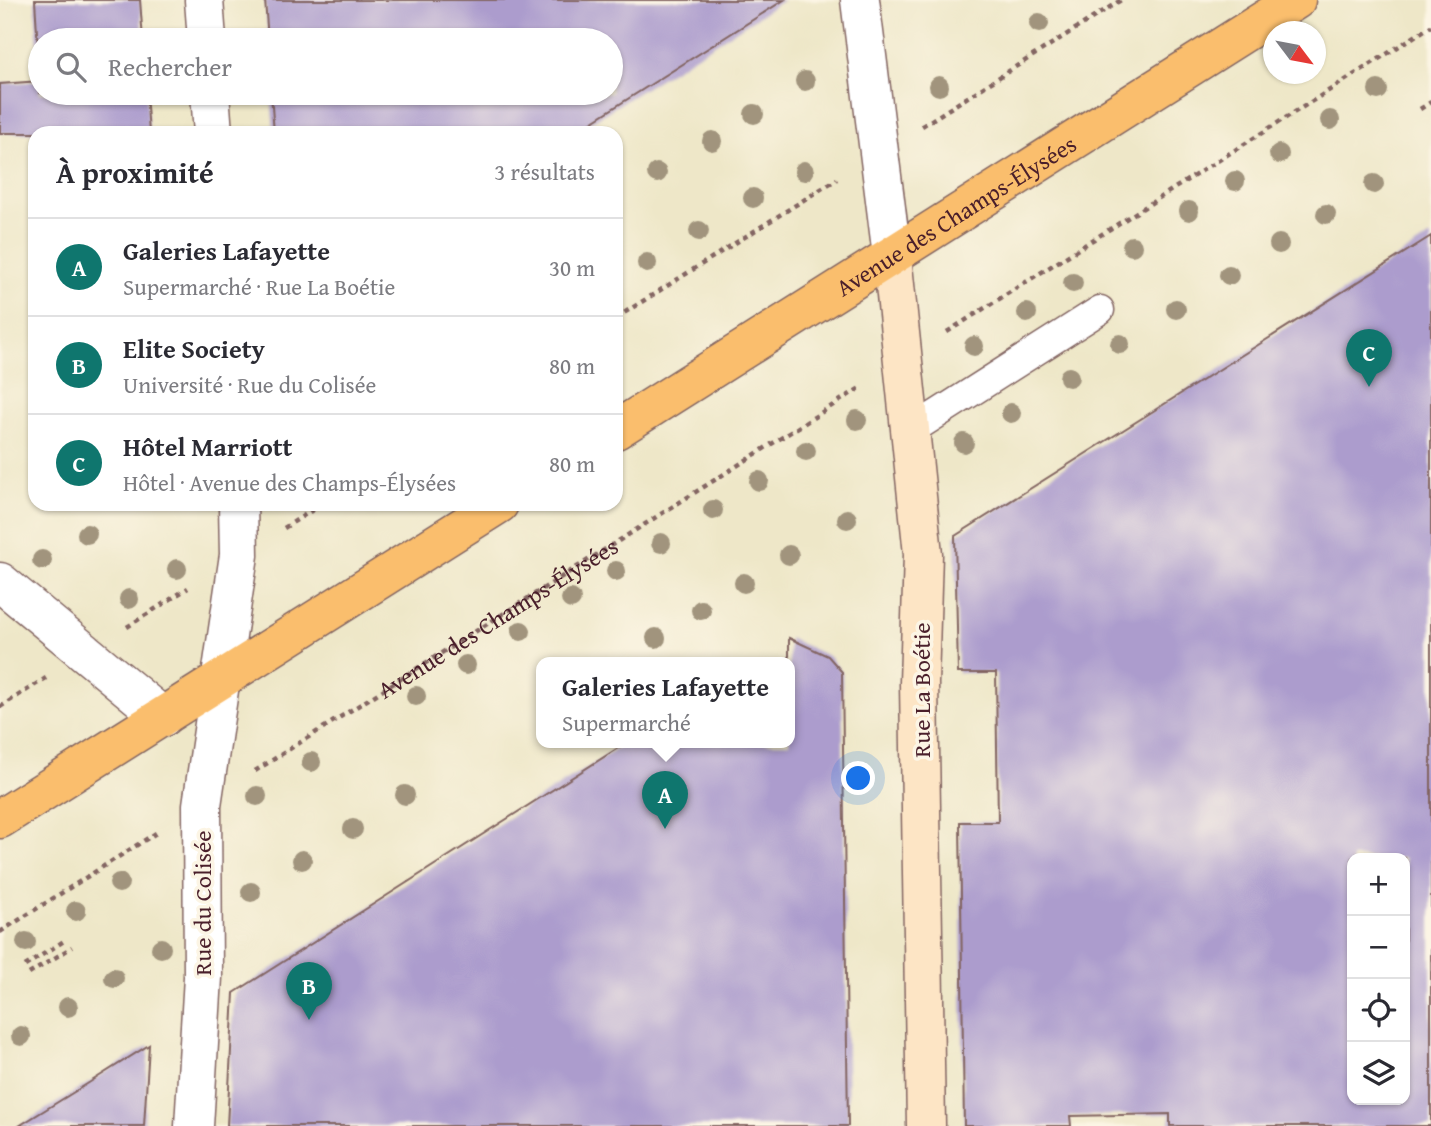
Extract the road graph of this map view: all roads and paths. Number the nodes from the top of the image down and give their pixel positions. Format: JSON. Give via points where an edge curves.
{"nodes":[{"id":1,"x":204,"y":0,"type":"edge"},
{"id":2,"x":860,"y":0,"type":"edge"},
{"id":3,"x":1121,"y":0,"type":"edge"},
{"id":4,"x":1296,"y":0,"type":"edge"},
{"id":5,"x":1431,"y":26,"type":"edge"},
{"id":6,"x":205,"y":28,"type":"edge"},
{"id":7,"x":1431,"y":102,"type":"edge"},
{"id":8,"x":211,"y":105,"type":"edge"},
{"id":9,"x":1420,"y":109,"type":"dead end"},
{"id":10,"x":212,"y":126,"type":"edge"},
{"id":11,"x":878,"y":153,"type":"junction"},
{"id":12,"x":892,"y":256,"type":"junction"},
{"id":13,"x":1100,"y":310,"type":"dead end"},
{"id":14,"x":623,"y":314,"type":"edge"},
{"id":15,"x":945,"y":334,"type":"dead end"},
{"id":16,"x":862,"y":387,"type":"dead end"},
{"id":17,"x":623,"y":426,"type":"edge"},
{"id":18,"x":912,"y":430,"type":"junction"},
{"id":19,"x":238,"y":511,"type":"edge"},
{"id":20,"x":311,"y":511,"type":"edge"},
{"id":21,"x":488,"y":511,"type":"edge"},
{"id":22,"x":239,"y":555,"type":"junction"},
{"id":23,"x":0,"y":582,"type":"edge"},
{"id":24,"x":85,"y":654,"type":"junction"},
{"id":25,"x":218,"y":681,"type":"junction"},
{"id":26,"x":0,"y":707,"type":"edge"},
{"id":27,"x":163,"y":717,"type":"junction"},
{"id":28,"x":252,"y":773,"type":"dead end"},
{"id":29,"x":0,"y":819,"type":"edge"},
{"id":30,"x":158,"y":832,"type":"dead end"},
{"id":31,"x":0,"y":932,"type":"edge"},
{"id":32,"x":67,"y":939,"type":"dead end"},
{"id":33,"x":72,"y":947,"type":"dead end"},
{"id":34,"x":25,"y":966,"type":"dead end"},
{"id":35,"x":29,"y":974,"type":"dead end"},
{"id":36,"x":194,"y":1126,"type":"edge"},
{"id":37,"x":926,"y":1126,"type":"edge"}],
"edges":[{"from":1,"to":6,"type":"street"},
{"from":2,"to":11,"type":"street"},
{"from":3,"to":11,"type":"path"},
{"from":4,"to":12,"type":"main road","name":"Avenue des Champs-Élysées"},
{"from":5,"to":15,"type":"path"},
{"from":7,"to":9,"type":"path"},
{"from":8,"to":10,"type":"street"},
{"from":11,"to":12,"type":"street"},
{"from":11,"to":14,"type":"path"},
{"from":12,"to":17,"type":"main road","name":"Avenue des Champs-Élysées"},
{"from":12,"to":18,"type":"street","name":"Rue La Boétie"},
{"from":13,"to":18,"type":"lane"},
{"from":16,"to":28,"type":"path","name":"Avenue des Champs-Élysées"},
{"from":18,"to":37,"type":"street","name":"Rue La Boétie","via":[[923,554],[919,683]]},
{"from":19,"to":22,"type":"street","name":"Rue du Colisée"},
{"from":20,"to":22,"type":"path"},
{"from":21,"to":25,"type":"main road"},
{"from":22,"to":24,"type":"path"},
{"from":22,"to":25,"type":"street","name":"Rue du Colisée"},
{"from":23,"to":24,"type":"street"},
{"from":24,"to":26,"type":"path"},
{"from":24,"to":27,"type":"street"},
{"from":25,"to":27,"type":"main road"},
{"from":25,"to":36,"type":"street","name":"Rue du Colisée","via":[[202,805],[203,977]]},
{"from":27,"to":29,"type":"main road"},
{"from":30,"to":31,"type":"path"},
{"from":32,"to":34,"type":"path"},
{"from":33,"to":35,"type":"path"}]}
